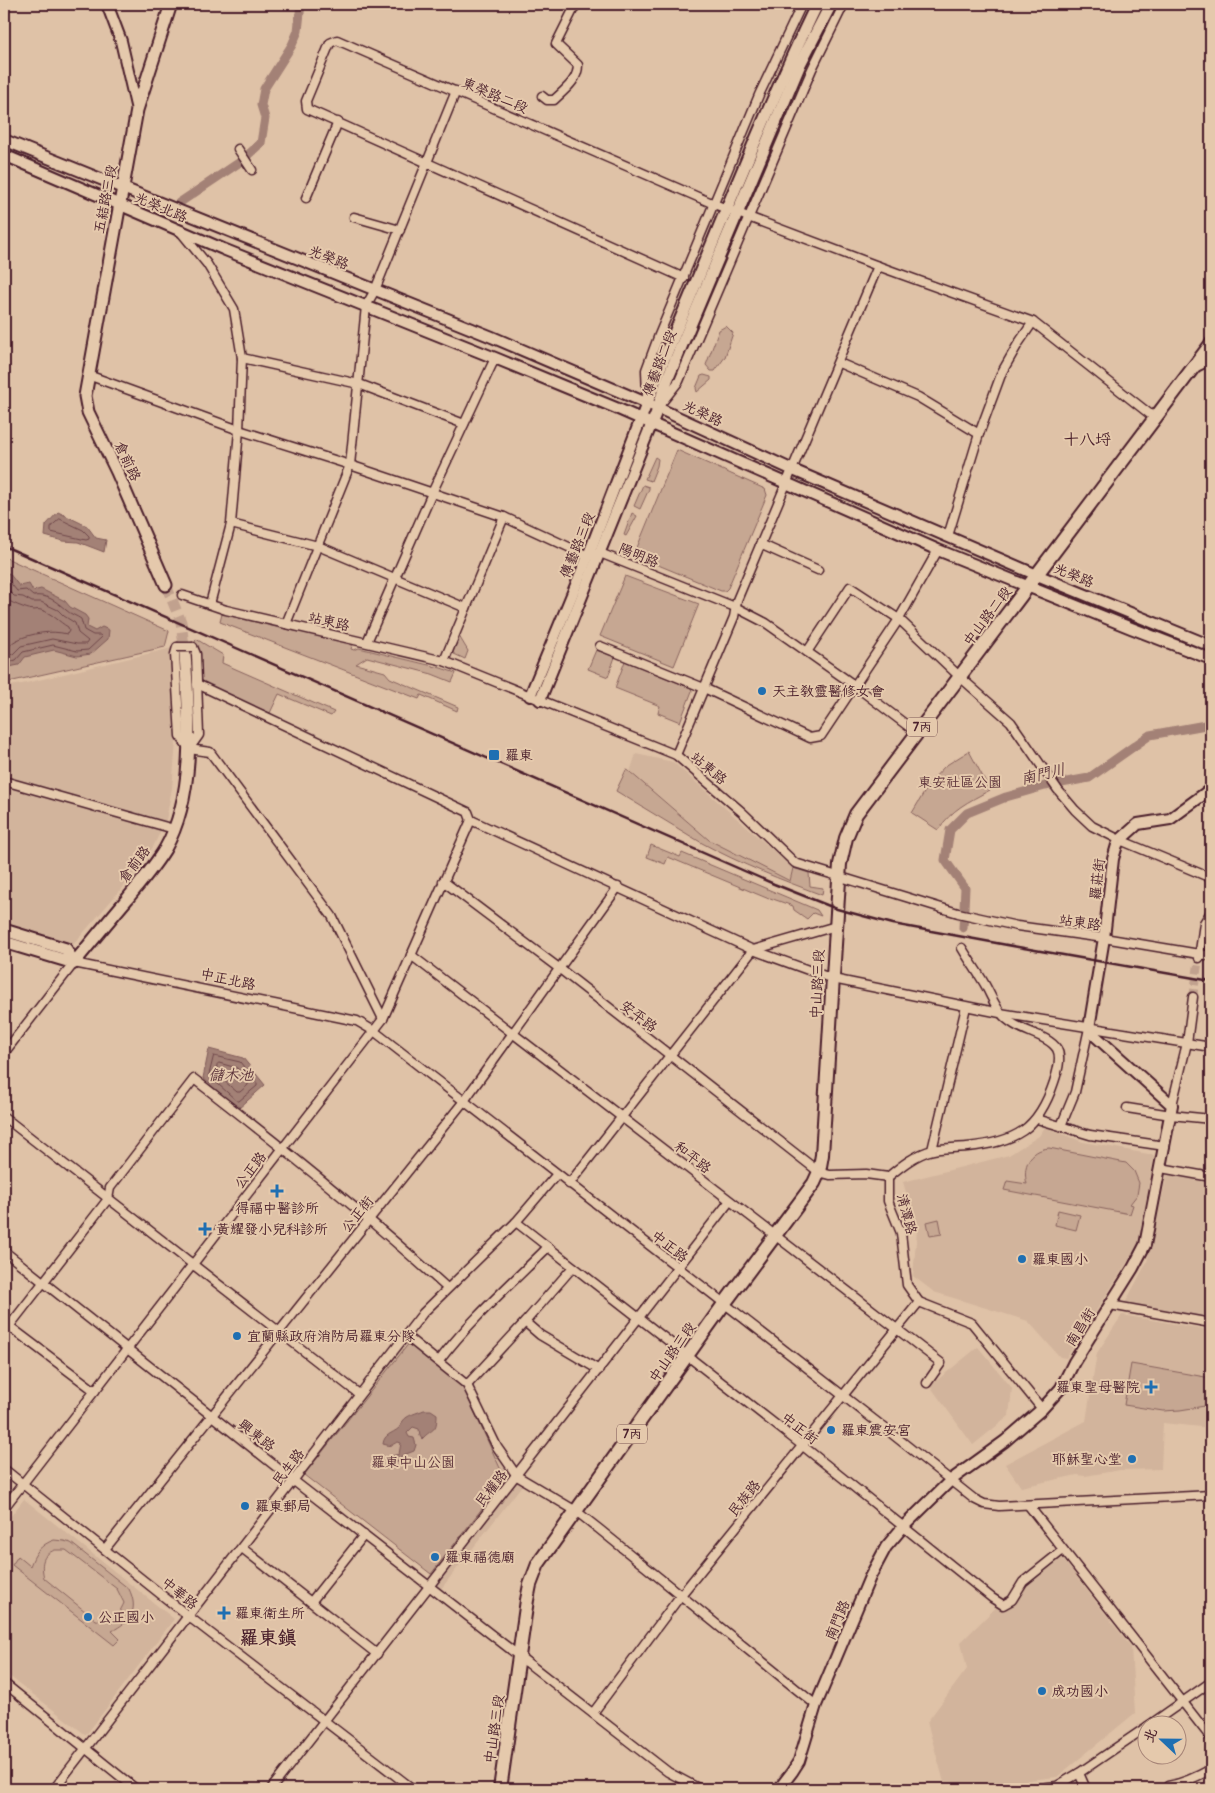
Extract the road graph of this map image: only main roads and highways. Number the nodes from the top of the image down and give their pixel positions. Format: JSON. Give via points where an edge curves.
{"nodes":[{"id":1,"x":171,"y":4,"type":"edge"},
{"id":2,"x":817,"y":4,"type":"edge"},
{"id":3,"x":831,"y":4,"type":"edge"},
{"id":4,"x":731,"y":210,"type":"junction"},
{"id":5,"x":1211,"y":344,"type":"edge"},
{"id":6,"x":86,"y":404,"type":"joint"},
{"id":7,"x":652,"y":405,"type":"road end"},
{"id":8,"x":166,"y":585,"type":"tunnel mouth"},
{"id":9,"x":185,"y":649,"type":"tunnel mouth"},
{"id":10,"x":836,"y":926,"type":"joint"},
{"id":11,"x":4,"y":930,"type":"edge"},
{"id":12,"x":4,"y":942,"type":"edge"},
{"id":13,"x":74,"y":962,"type":"junction"},
{"id":14,"x":500,"y":1789,"type":"edge"}],
"edges":[{"from":1,"to":6,"type":"main road","name":"五結路三段","via":[[137,110],[84,396]]},
{"from":2,"to":4,"type":"main road","name":"傳藝路二段","via":[[790,60]]},
{"from":3,"to":4,"type":"main road","name":"傳藝路二段"},
{"from":4,"to":7,"type":"main road","name":"傳藝路二段","via":[[667,380]]},
{"from":5,"to":10,"type":"main road","name":"中山路二段","number":"7丙","via":[[856,814],[842,849]]},
{"from":6,"to":8,"type":"main road","name":"倉前路"},
{"from":9,"to":13,"type":"main road","name":"倉前路","via":[[189,749],[174,829],[153,866]]},
{"from":10,"to":14,"type":"main road","name":"中山路三段","number":"7丙","via":[[819,1172],[776,1237],[724,1304],[538,1564],[526,1600]]},
{"from":11,"to":13,"type":"main road","via":[[66,949]]},
{"from":12,"to":13,"type":"main road","name":"中正北路"}]}
